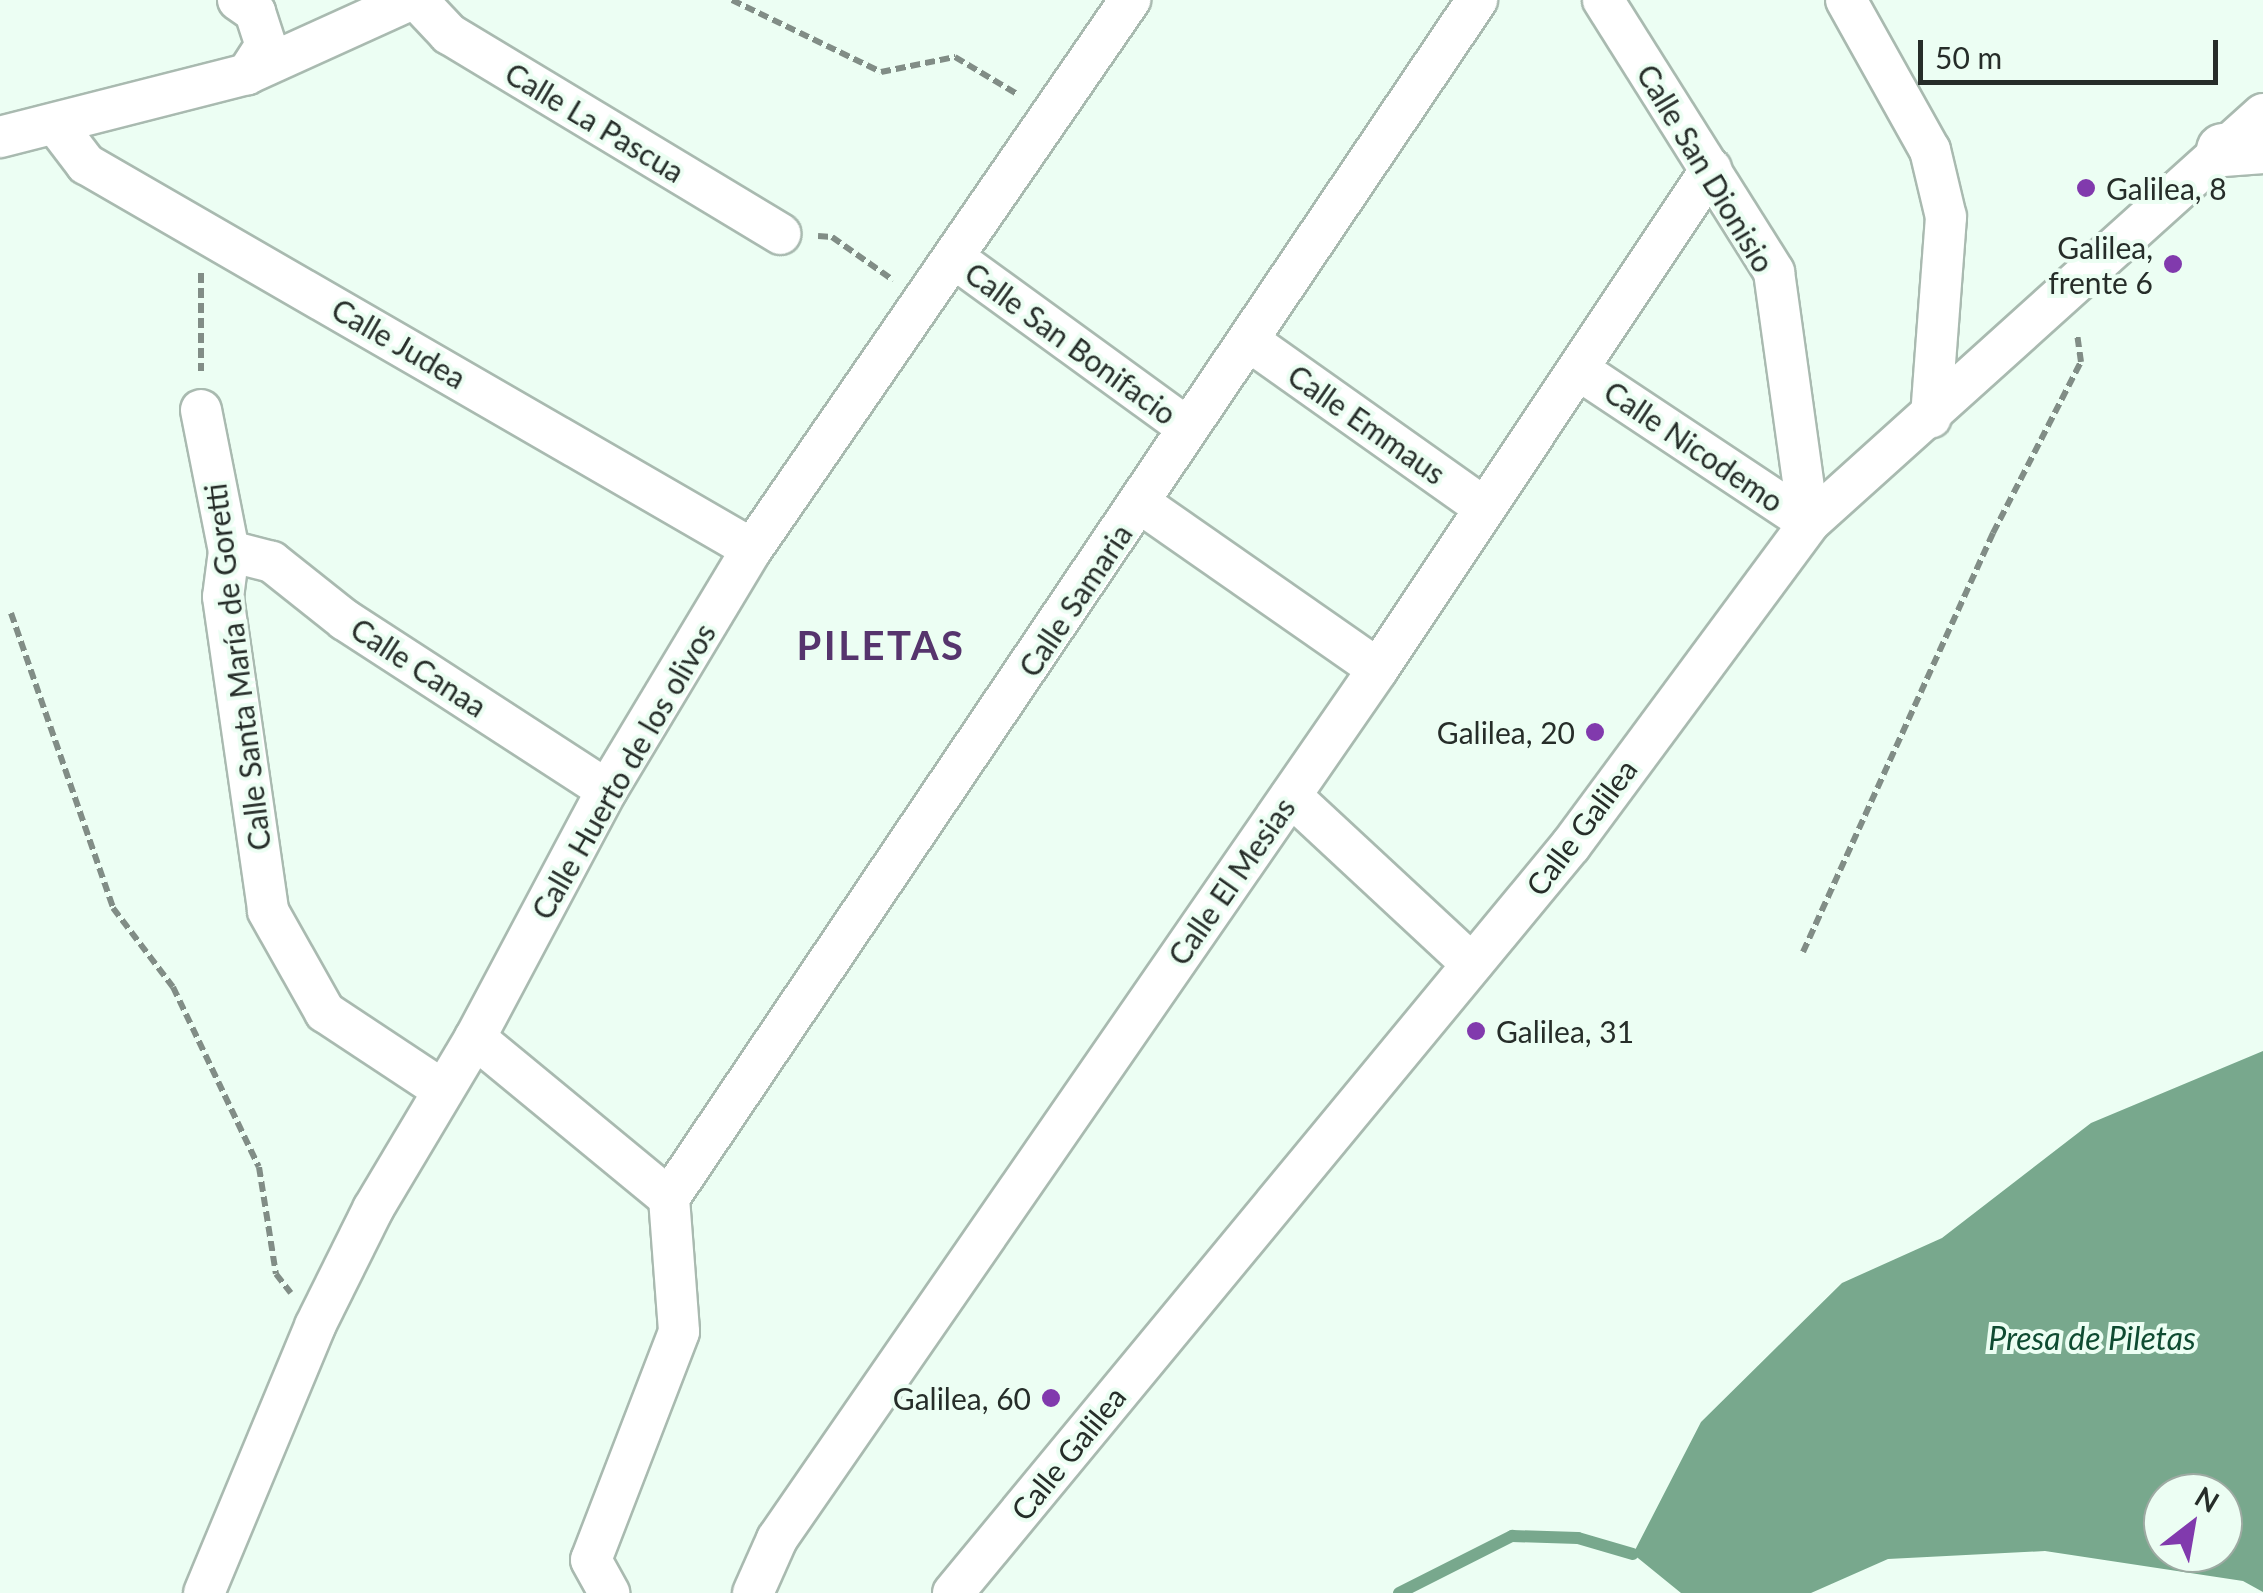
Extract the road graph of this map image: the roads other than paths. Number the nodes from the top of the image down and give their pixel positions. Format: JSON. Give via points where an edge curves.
{"nodes":[{"id":1,"x":238,"y":0,"type":"edge"},
{"id":2,"x":414,"y":0,"type":"edge"},
{"id":3,"x":1130,"y":0,"type":"edge"},
{"id":4,"x":1477,"y":0,"type":"edge"},
{"id":5,"x":1603,"y":0,"type":"edge"},
{"id":6,"x":1846,"y":0,"type":"edge"},
{"id":7,"x":246,"y":74,"type":"junction"},
{"id":8,"x":2263,"y":114,"type":"edge"},
{"id":9,"x":57,"y":126,"type":"junction"},
{"id":10,"x":0,"y":137,"type":"edge"},
{"id":11,"x":2243,"y":148,"type":"edge"},
{"id":12,"x":1711,"y":169,"type":"junction"},
{"id":13,"x":780,"y":234,"type":"road end"},
{"id":14,"x":954,"y":258,"type":"junction"},
{"id":15,"x":1249,"y":340,"type":"junction"},
{"id":16,"x":1579,"y":370,"type":"junction"},
{"id":17,"x":201,"y":410,"type":"road end"},
{"id":18,"x":1931,"y":418,"type":"junction"},
{"id":19,"x":1188,"y":428,"type":"junction"},
{"id":20,"x":1140,"y":503,"type":"junction"},
{"id":21,"x":1484,"y":508,"type":"junction"},
{"id":22,"x":1808,"y":523,"type":"junction"},
{"id":23,"x":752,"y":549,"type":"junction"},
{"id":24,"x":229,"y":551,"type":"junction"},
{"id":25,"x":1378,"y":669,"type":"junction"},
{"id":26,"x":607,"y":790,"type":"junction"},
{"id":27,"x":1291,"y":796,"type":"junction"},
{"id":28,"x":1472,"y":964,"type":"junction"},
{"id":29,"x":475,"y":1038,"type":"junction"},
{"id":30,"x":442,"y":1090,"type":"junction"},
{"id":31,"x":669,"y":1198,"type":"junction"},
{"id":32,"x":204,"y":1593,"type":"edge"},
{"id":33,"x":609,"y":1593,"type":"edge"},
{"id":34,"x":753,"y":1593,"type":"edge"},
{"id":35,"x":953,"y":1593,"type":"edge"}],
"edges":[{"from":1,"to":7,"type":"street","via":[[255,12],[266,45]]},
{"from":2,"to":7,"type":"street"},
{"from":2,"to":13,"type":"street","name":"Calle La Pascua","via":[[449,34]]},
{"from":3,"to":14,"type":"street","name":"Calle Huerto de los olivos"},
{"from":4,"to":15,"type":"street","name":"Calle Samaria"},
{"from":5,"to":12,"type":"street","name":"Calle San Dionisio"},
{"from":6,"to":18,"type":"street","via":[[1930,150],[1946,217]]},
{"from":7,"to":9,"type":"street"},
{"from":8,"to":11,"type":"street","name":"Calle Galilea"},
{"from":9,"to":10,"type":"street"},
{"from":9,"to":23,"type":"street","name":"Calle Judea","via":[[86,164]]},
{"from":11,"to":18,"type":"street","name":"Calle Galilea","via":[[2070,288]]},
{"from":12,"to":16,"type":"street","name":"Calle El Mesias"},
{"from":12,"to":22,"type":"street","name":"Calle San Dionisio","via":[[1774,272]]},
{"from":14,"to":19,"type":"street","name":"Calle San Bonifacio"},
{"from":14,"to":23,"type":"street","name":"Calle Huerto de los olivos"},
{"from":15,"to":19,"type":"street","name":"Calle Samaria"},
{"from":15,"to":21,"type":"street","name":"Calle Emmaus"},
{"from":16,"to":21,"type":"street","name":"Calle El Mesias"},
{"from":16,"to":22,"type":"street","name":"Calle Nicodemo"},
{"from":17,"to":24,"type":"street","name":"Calle Santa María de Goretti"},
{"from":18,"to":22,"type":"street","name":"Calle Galilea"},
{"from":19,"to":20,"type":"street","name":"Calle Samaria"},
{"from":20,"to":25,"type":"street"},
{"from":20,"to":31,"type":"street","name":"Calle Samaria"},
{"from":21,"to":25,"type":"street","name":"Calle El Mesias"},
{"from":22,"to":28,"type":"street","name":"Calle Galilea","via":[[1571,845]]},
{"from":23,"to":26,"type":"street","name":"Calle Huerto de los olivos"},
{"from":24,"to":26,"type":"street","name":"Calle Canaa","via":[[272,562],[345,620]]},
{"from":24,"to":30,"type":"street","name":"Calle Santa María de Goretti","via":[[223,597],[268,911],[325,1012]]},
{"from":25,"to":27,"type":"street","name":"Calle El Mesias"},
{"from":26,"to":29,"type":"street","name":"Calle Huerto de los olivos"},
{"from":27,"to":28,"type":"street"},
{"from":27,"to":34,"type":"street","name":"Calle El Mesias","via":[[777,1539]]},
{"from":28,"to":35,"type":"street","name":"Calle Galilea"},
{"from":29,"to":30,"type":"street","name":"Calle Huerto de los olivos"},
{"from":29,"to":31,"type":"street"},
{"from":30,"to":32,"type":"street","name":"Calle Huerto de los olivos","via":[[315,1326]]},
{"from":31,"to":33,"type":"street","via":[[678,1332],[591,1560]]}]}
